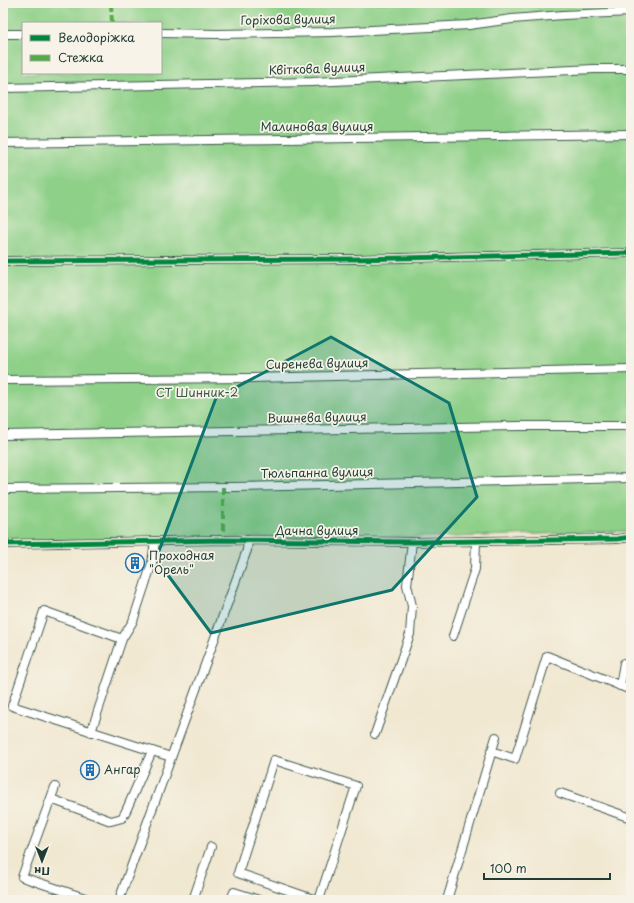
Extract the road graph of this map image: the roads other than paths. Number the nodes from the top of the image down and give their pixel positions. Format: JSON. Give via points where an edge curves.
{"nodes":[{"id":1,"x":631,"y":12,"type":"edge"},
{"id":2,"x":162,"y":33,"type":"edge"},
{"id":3,"x":3,"y":34,"type":"edge"},
{"id":4,"x":22,"y":34,"type":"edge"},
{"id":5,"x":631,"y":69,"type":"edge"},
{"id":6,"x":3,"y":88,"type":"edge"},
{"id":7,"x":631,"y":134,"type":"edge"},
{"id":8,"x":3,"y":143,"type":"edge"},
{"id":9,"x":631,"y":253,"type":"edge"},
{"id":10,"x":3,"y":261,"type":"edge"},
{"id":11,"x":631,"y":370,"type":"edge"},
{"id":12,"x":3,"y":380,"type":"edge"},
{"id":13,"x":631,"y":426,"type":"edge"},
{"id":14,"x":3,"y":435,"type":"edge"},
{"id":15,"x":631,"y":478,"type":"edge"},
{"id":16,"x":3,"y":489,"type":"edge"},
{"id":17,"x":631,"y":537,"type":"edge"},
{"id":18,"x":248,"y":540,"type":"junction"},
{"id":19,"x":155,"y":541,"type":"junction"},
{"id":20,"x":476,"y":541,"type":"junction"},
{"id":21,"x":412,"y":542,"type":"junction"},
{"id":22,"x":3,"y":544,"type":"edge"},
{"id":23,"x":18,"y":544,"type":"junction"},
{"id":24,"x":3,"y":547,"type":"edge"},
{"id":25,"x":453,"y":636,"type":"dead end"},
{"id":26,"x":122,"y":639,"type":"junction"},
{"id":27,"x":624,"y":662,"type":"dead end"},
{"id":28,"x":620,"y":686,"type":"junction"},
{"id":29,"x":631,"y":690,"type":"edge"},
{"id":30,"x":91,"y":732,"type":"junction"},
{"id":31,"x":376,"y":734,"type":"dead end"},
{"id":32,"x":496,"y":737,"type":"dead end"},
{"id":33,"x":152,"y":751,"type":"junction"},
{"id":34,"x":491,"y":751,"type":"junction"},
{"id":35,"x":171,"y":757,"type":"junction"},
{"id":36,"x":55,"y":787,"type":"dead end"},
{"id":37,"x":560,"y":794,"type":"dead end"},
{"id":38,"x":51,"y":799,"type":"junction"},
{"id":39,"x":631,"y":818,"type":"edge"},
{"id":40,"x":211,"y":847,"type":"dead end"},
{"id":41,"x":91,"y":900,"type":"edge"},
{"id":42,"x":119,"y":900,"type":"edge"},
{"id":43,"x":193,"y":900,"type":"edge"},
{"id":44,"x":231,"y":900,"type":"edge"},
{"id":45,"x":259,"y":900,"type":"edge"},
{"id":46,"x":316,"y":900,"type":"edge"},
{"id":47,"x":319,"y":900,"type":"edge"},
{"id":48,"x":447,"y":900,"type":"edge"}],
"edges":[{"from":1,"to":2,"type":"street","name":"Горіхова вулиця","via":[[563,15],[469,25],[333,32]]},
{"from":3,"to":4,"type":"street"},
{"from":5,"to":6,"type":"street","name":"Квіткова вулиця","via":[[312,82]]},
{"from":7,"to":8,"type":"street","name":"Малиновая вулиця"},
{"from":9,"to":10,"type":"street"},
{"from":11,"to":12,"type":"street","name":"Сиренева вулиця"},
{"from":13,"to":14,"type":"street","name":"Вишнева вулиця"},
{"from":15,"to":16,"type":"street","name":"Тюльпанна вулиця","via":[[234,487]]},
{"from":17,"to":20,"type":"street","name":"Дачна вулиця"},
{"from":18,"to":19,"type":"street","name":"Дачна вулиця"},
{"from":18,"to":21,"type":"street","name":"Дачна вулиця"},
{"from":18,"to":35,"type":"street","via":[[248,550]]},
{"from":19,"to":23,"type":"street","name":"Дачна вулиця"},
{"from":19,"to":26,"type":"street","via":[[152,563],[134,621]]},
{"from":20,"to":21,"type":"street","name":"Дачна вулиця"},
{"from":20,"to":25,"type":"street","via":[[475,568]]},
{"from":21,"to":31,"type":"street","via":[[407,585],[412,606],[410,634]]},
{"from":22,"to":23,"type":"street","name":"Дачна вулиця"},
{"from":23,"to":24,"type":"street"},
{"from":26,"to":30,"type":"street"},
{"from":26,"to":30,"type":"street","via":[[44,611],[12,706]]},
{"from":27,"to":28,"type":"street"},
{"from":28,"to":29,"type":"street"},
{"from":28,"to":34,"type":"street","via":[[547,656],[515,759]]},
{"from":30,"to":33,"type":"street"},
{"from":32,"to":34,"type":"street"},
{"from":33,"to":35,"type":"street"},
{"from":33,"to":38,"type":"street","via":[[122,818],[112,821]]},
{"from":34,"to":48,"type":"street"},
{"from":35,"to":42,"type":"street"},
{"from":36,"to":38,"type":"street"},
{"from":37,"to":39,"type":"street"},
{"from":38,"to":41,"type":"street","via":[[22,877]]},
{"from":40,"to":43,"type":"street"},
{"from":44,"to":45,"type":"street","via":[[234,892]]},
{"from":46,"to":47,"type":"street","via":[[238,873],[274,760],[356,786]]}]}
